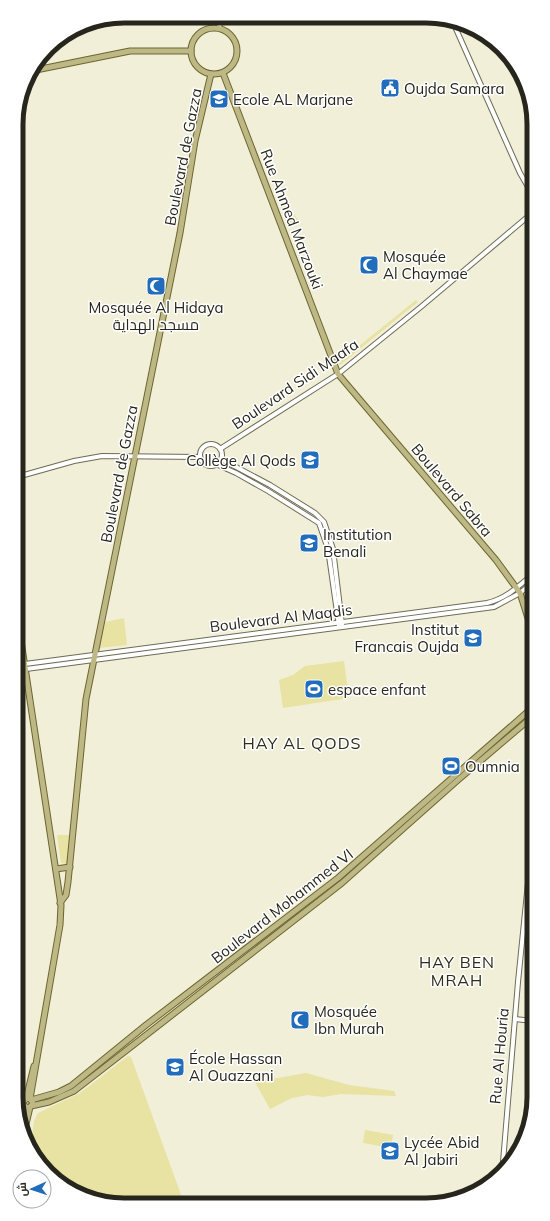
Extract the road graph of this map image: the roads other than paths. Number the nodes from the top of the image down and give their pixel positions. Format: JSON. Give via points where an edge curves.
{"nodes":[{"id":1,"x":220,"y":23,"type":"edge"},
{"id":2,"x":455,"y":27,"type":"edge"},
{"id":3,"x":219,"y":28,"type":"junction"},
{"id":4,"x":191,"y":51,"type":"junction"},
{"id":5,"x":39,"y":69,"type":"edge"},
{"id":6,"x":223,"y":73,"type":"junction"},
{"id":7,"x":211,"y":74,"type":"junction"},
{"id":8,"x":527,"y":185,"type":"edge"},
{"id":9,"x":527,"y":217,"type":"edge"},
{"id":10,"x":338,"y":374,"type":"junction"},
{"id":11,"x":220,"y":449,"type":"junction"},
{"id":12,"x":135,"y":456,"type":"junction"},
{"id":13,"x":200,"y":457,"type":"junction"},
{"id":14,"x":221,"y":459,"type":"junction"},
{"id":15,"x":216,"y":464,"type":"junction"},
{"id":16,"x":23,"y":476,"type":"edge"},
{"id":17,"x":527,"y":579,"type":"edge"},
{"id":18,"x":527,"y":587,"type":"edge"},
{"id":19,"x":517,"y":588,"type":"junction"},
{"id":20,"x":520,"y":593,"type":"junction"},
{"id":21,"x":452,"y":608,"type":"junction"},
{"id":22,"x":452,"y":613,"type":"junction"},
{"id":23,"x":527,"y":615,"type":"edge"},
{"id":24,"x":340,"y":623,"type":"junction"},
{"id":25,"x":341,"y":628,"type":"junction"},
{"id":26,"x":23,"y":653,"type":"edge"},
{"id":27,"x":95,"y":658,"type":"junction"},
{"id":28,"x":25,"y":666,"type":"junction"},
{"id":29,"x":527,"y":712,"type":"edge"},
{"id":30,"x":527,"y":722,"type":"edge"},
{"id":31,"x":70,"y":867,"type":"junction"},
{"id":32,"x":56,"y":869,"type":"junction"},
{"id":33,"x":527,"y":892,"type":"edge"},
{"id":34,"x":60,"y":903,"type":"junction"},
{"id":35,"x":514,"y":1019,"type":"junction"},
{"id":36,"x":527,"y":1020,"type":"edge"},
{"id":37,"x":26,"y":1102,"type":"edge"},
{"id":38,"x":25,"y":1117,"type":"edge"},
{"id":39,"x":503,"y":1162,"type":"edge"}],
"edges":[{"from":1,"to":3,"type":"street"},
{"from":2,"to":8,"type":"street"},
{"from":3,"to":4,"type":"main road","via":[[207,29],[200,33],[193,42]]},
{"from":3,"to":6,"type":"main road","via":[[228,32],[238,50],[234,64]]},
{"from":4,"to":5,"type":"main road","via":[[130,51]]},
{"from":4,"to":7,"type":"main road","via":[[196,66]]},
{"from":6,"to":7,"type":"main road"},
{"from":6,"to":10,"type":"main road","name":"Rue Ahmed Marzouki"},
{"from":7,"to":12,"type":"main road","name":"Boulevard de Gazza","via":[[195,141],[180,233]]},
{"from":9,"to":10,"type":"street","name":"Boulevard Sidi Maafa"},
{"from":10,"to":11,"type":"street","name":"Boulevard Sidi Maafa"},
{"from":10,"to":19,"type":"main road","name":"Boulevard Sabra"},
{"from":11,"to":13,"type":"street","via":[[214,445],[206,445],[201,450]]},
{"from":11,"to":14,"type":"street"},
{"from":12,"to":13,"type":"street"},
{"from":12,"to":16,"type":"street","via":[[88,457]]},
{"from":12,"to":27,"type":"main road","name":"Boulevard de Gazza"},
{"from":13,"to":15,"type":"street","via":[[206,465]]},
{"from":14,"to":15,"type":"street"},
{"from":14,"to":24,"type":"street","via":[[270,485],[315,513],[324,522],[333,549]]},
{"from":15,"to":24,"type":"street","via":[[268,491],[318,523],[328,549]]},
{"from":17,"to":19,"type":"street","name":"Boulevard Al Maqdis"},
{"from":18,"to":20,"type":"street","name":"Boulevard Al Maqdis"},
{"from":19,"to":20,"type":"main road","name":"Boulevard Sabra"},
{"from":19,"to":21,"type":"street","name":"Boulevard Al Maqdis","via":[[492,602]]},
{"from":20,"to":22,"type":"street","name":"Boulevard Al Maqdis","via":[[497,606]]},
{"from":20,"to":23,"type":"main road","name":"Boulevard Sabra"},
{"from":21,"to":22,"type":"street"},
{"from":21,"to":24,"type":"street","name":"Boulevard Al Maqdis"},
{"from":22,"to":25,"type":"street","name":"Boulevard Al Maqdis"},
{"from":24,"to":25,"type":"street"},
{"from":24,"to":27,"type":"street","name":"Boulevard Al Maqdis"},
{"from":25,"to":27,"type":"street","name":"Boulevard Al Maqdis"},
{"from":26,"to":28,"type":"main road"},
{"from":27,"to":28,"type":"street","name":"Boulevard Al Maqdis"},
{"from":27,"to":31,"type":"main road","name":"Boulevard de Gazza","via":[[84,718]]},
{"from":28,"to":32,"type":"main road"},
{"from":29,"to":37,"type":"main road","name":"Boulevard Mohammed VI","via":[[376,846],[71,1086]]},
{"from":30,"to":37,"type":"main road","name":"Boulevard Mohammed VI","via":[[342,883],[74,1091],[49,1102]]},
{"from":31,"to":32,"type":"main road"},
{"from":31,"to":34,"type":"main road","name":"Boulevard de Gazza","via":[[66,895]]},
{"from":32,"to":34,"type":"main road"},
{"from":33,"to":35,"type":"street","name":"Rue Al Houria"},
{"from":34,"to":37,"type":"main road","via":[[60,925],[36,1061],[31,1073]]},
{"from":35,"to":36,"type":"street"},
{"from":35,"to":39,"type":"street","name":"Rue Al Houria"},
{"from":37,"to":38,"type":"main road"}]}
